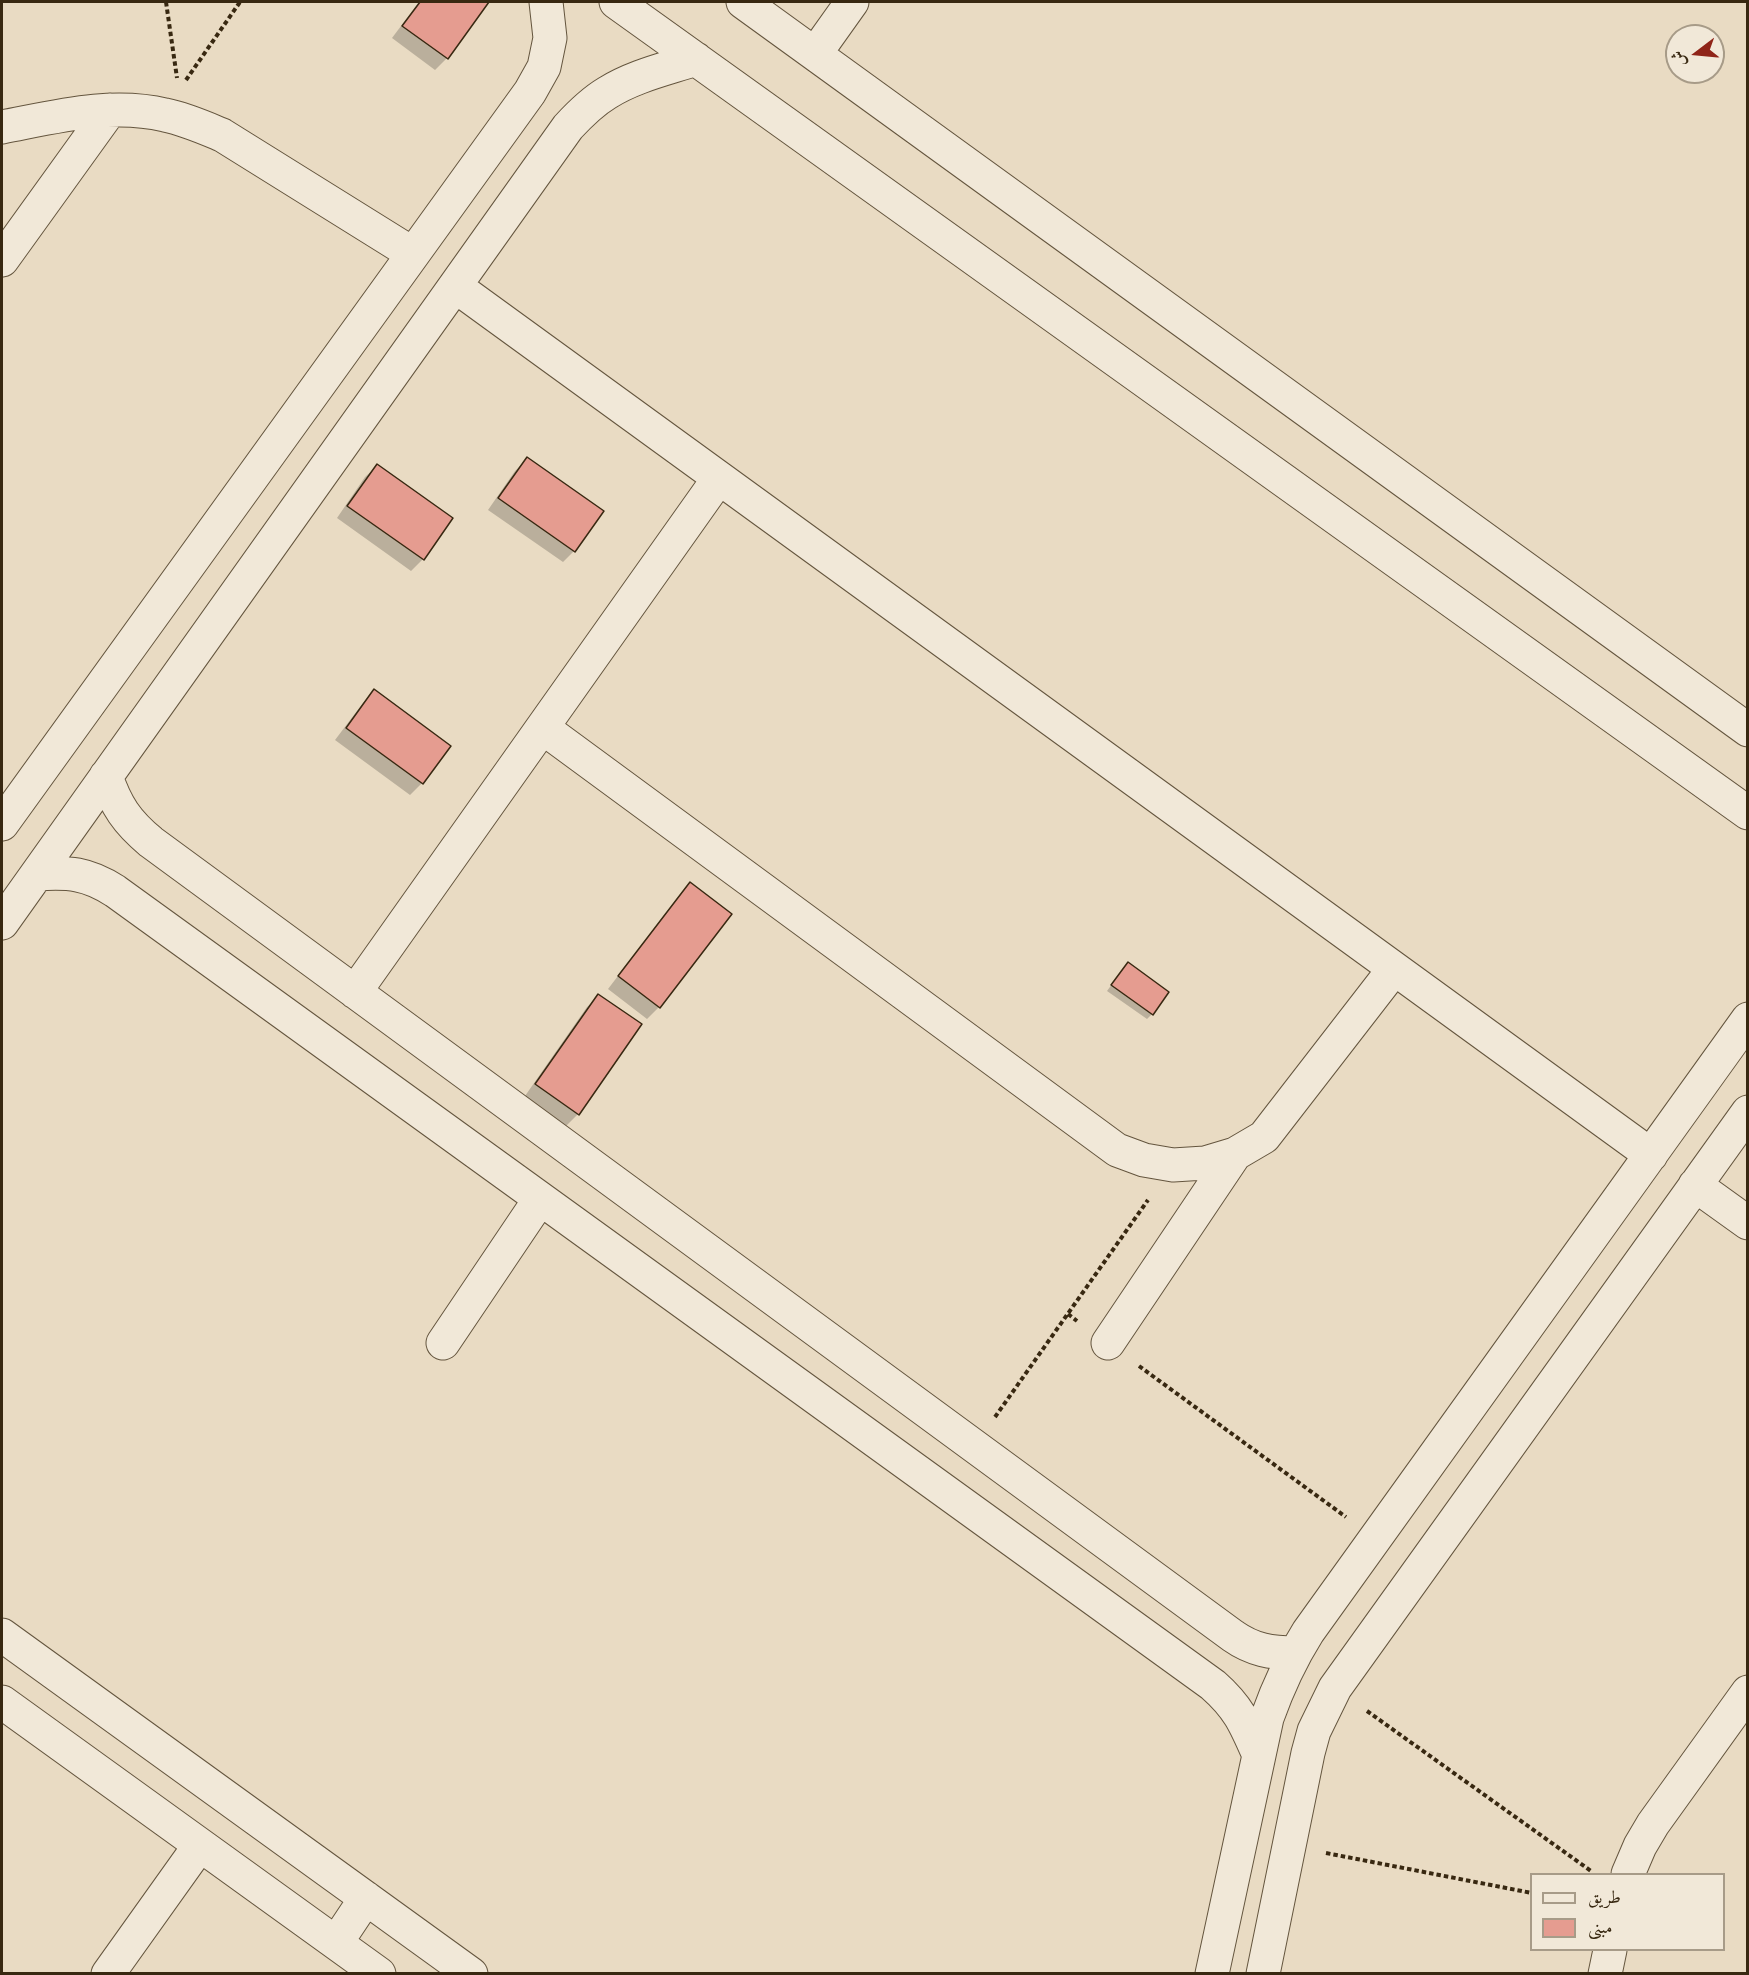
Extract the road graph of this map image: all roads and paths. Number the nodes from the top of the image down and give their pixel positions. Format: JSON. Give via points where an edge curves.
{"nodes":[{"id":1,"x":166,"y":2,"type":"edge"},
{"id":2,"x":240,"y":2,"type":"edge"},
{"id":3,"x":546,"y":2,"type":"edge"},
{"id":4,"x":616,"y":2,"type":"edge"},
{"id":5,"x":743,"y":2,"type":"edge"},
{"id":6,"x":852,"y":2,"type":"edge"},
{"id":7,"x":815,"y":54,"type":"junction"},
{"id":8,"x":696,"y":58,"type":"junction"},
{"id":9,"x":171,"y":102,"type":"junction"},
{"id":10,"x":110,"y":110,"type":"junction"},
{"id":11,"x":2,"y":127,"type":"edge"},
{"id":12,"x":413,"y":254,"type":"junction"},
{"id":13,"x":2,"y":260,"type":"edge"},
{"id":14,"x":455,"y":286,"type":"junction"},
{"id":15,"x":719,"y":478,"type":"junction"},
{"id":16,"x":543,"y":728,"type":"junction"},
{"id":17,"x":1748,"y":730,"type":"edge"},
{"id":18,"x":106,"y":776,"type":"junction"},
{"id":19,"x":1748,"y":813,"type":"edge"},
{"id":20,"x":2,"y":824,"type":"edge"},
{"id":21,"x":37,"y":874,"type":"junction"},
{"id":22,"x":2,"y":923,"type":"edge"},
{"id":23,"x":1394,"y":969,"type":"junction"},
{"id":24,"x":355,"y":992,"type":"junction"},
{"id":25,"x":1748,"y":1019,"type":"edge"},
{"id":26,"x":1748,"y":1112,"type":"edge"},
{"id":27,"x":1235,"y":1154,"type":"junction"},
{"id":28,"x":1651,"y":1155,"type":"junction"},
{"id":29,"x":1173,"y":1164,"type":"junction"},
{"id":30,"x":1695,"y":1185,"type":"junction"},
{"id":31,"x":540,"y":1199,"type":"junction"},
{"id":32,"x":1748,"y":1223,"type":"edge"},
{"id":33,"x":1068,"y":1314,"type":"junction"},
{"id":34,"x":1108,"y":1343,"type":"junction"},
{"id":35,"x":443,"y":1344,"type":"dead end"},
{"id":36,"x":974,"y":1447,"type":"junction"},
{"id":37,"x":1376,"y":1538,"type":"junction"},
{"id":38,"x":2,"y":1635,"type":"edge"},
{"id":39,"x":1295,"y":1653,"type":"junction"},
{"id":40,"x":1335,"y":1688,"type":"junction"},
{"id":41,"x":1748,"y":1692,"type":"edge"},
{"id":42,"x":2,"y":1702,"type":"edge"},
{"id":43,"x":1258,"y":1753,"type":"junction"},
{"id":44,"x":200,"y":1845,"type":"junction"},
{"id":45,"x":1289,"y":1845,"type":"junction"},
{"id":46,"x":1593,"y":1873,"type":"edge"},
{"id":47,"x":1629,"y":1873,"type":"edge"},
{"id":48,"x":1530,"y":1893,"type":"edge"},
{"id":49,"x":366,"y":1898,"type":"junction"},
{"id":50,"x":336,"y":1943,"type":"junction"},
{"id":51,"x":1610,"y":1951,"type":"edge"},
{"id":52,"x":108,"y":1974,"type":"edge"},
{"id":53,"x":379,"y":1974,"type":"edge"},
{"id":54,"x":471,"y":1974,"type":"edge"},
{"id":55,"x":1212,"y":1974,"type":"edge"},
{"id":56,"x":1263,"y":1974,"type":"edge"},
{"id":57,"x":1605,"y":1974,"type":"edge"}],
"edges":[{"from":1,"to":9,"type":"path"},
{"from":2,"to":9,"type":"path"},
{"from":3,"to":12,"type":"street","via":[[550,38],[544,67]]},
{"from":4,"to":8,"type":"street"},
{"from":5,"to":7,"type":"street"},
{"from":6,"to":7,"type":"street"},
{"from":7,"to":17,"type":"street"},
{"from":8,"to":14,"type":"street","via":[[630,81],[586,108],[568,127]]},
{"from":8,"to":19,"type":"street"},
{"from":9,"to":10,"type":"street","via":[[137,111]]},
{"from":9,"to":12,"type":"street","via":[[193,123],[222,135]]},
{"from":10,"to":11,"type":"street"},
{"from":10,"to":13,"type":"street"},
{"from":12,"to":20,"type":"street"},
{"from":14,"to":15,"type":"street"},
{"from":14,"to":18,"type":"street"},
{"from":15,"to":16,"type":"street"},
{"from":15,"to":23,"type":"street"},
{"from":16,"to":24,"type":"street"},
{"from":16,"to":29,"type":"street","via":[[1117,1150],[1144,1160]]},
{"from":18,"to":21,"type":"street"},
{"from":18,"to":24,"type":"street","via":[[122,812],[135,828]]},
{"from":21,"to":22,"type":"street"},
{"from":21,"to":31,"type":"street","via":[[81,874],[115,891]]},
{"from":23,"to":27,"type":"street","via":[[1264,1137]]},
{"from":23,"to":28,"type":"street"},
{"from":24,"to":36,"type":"street"},
{"from":25,"to":28,"type":"street"},
{"from":26,"to":30,"type":"street"},
{"from":27,"to":29,"type":"street","via":[[1205,1163]]},
{"from":27,"to":34,"type":"street"},
{"from":28,"to":37,"type":"street"},
{"from":29,"to":33,"type":"path"},
{"from":30,"to":32,"type":"street"},
{"from":30,"to":40,"type":"street"},
{"from":31,"to":35,"type":"street"},
{"from":31,"to":43,"type":"street","via":[[1213,1684],[1239,1712]]},
{"from":33,"to":34,"type":"path"},
{"from":33,"to":36,"type":"path"},
{"from":34,"to":37,"type":"path"},
{"from":36,"to":39,"type":"street","via":[[1239,1641],[1273,1653]]},
{"from":37,"to":39,"type":"street"},
{"from":38,"to":49,"type":"street"},
{"from":39,"to":43,"type":"street","via":[[1275,1696]]},
{"from":40,"to":45,"type":"street","via":[[1314,1731]]},
{"from":40,"to":46,"type":"path"},
{"from":41,"to":47,"type":"street","via":[[1653,1824]]},
{"from":42,"to":44,"type":"street"},
{"from":43,"to":55,"type":"street"},
{"from":44,"to":50,"type":"street"},
{"from":44,"to":52,"type":"street"},
{"from":45,"to":48,"type":"path"},
{"from":45,"to":56,"type":"street"},
{"from":49,"to":50,"type":"street"},
{"from":49,"to":54,"type":"street"},
{"from":50,"to":53,"type":"street"},
{"from":51,"to":57,"type":"street"}]}
